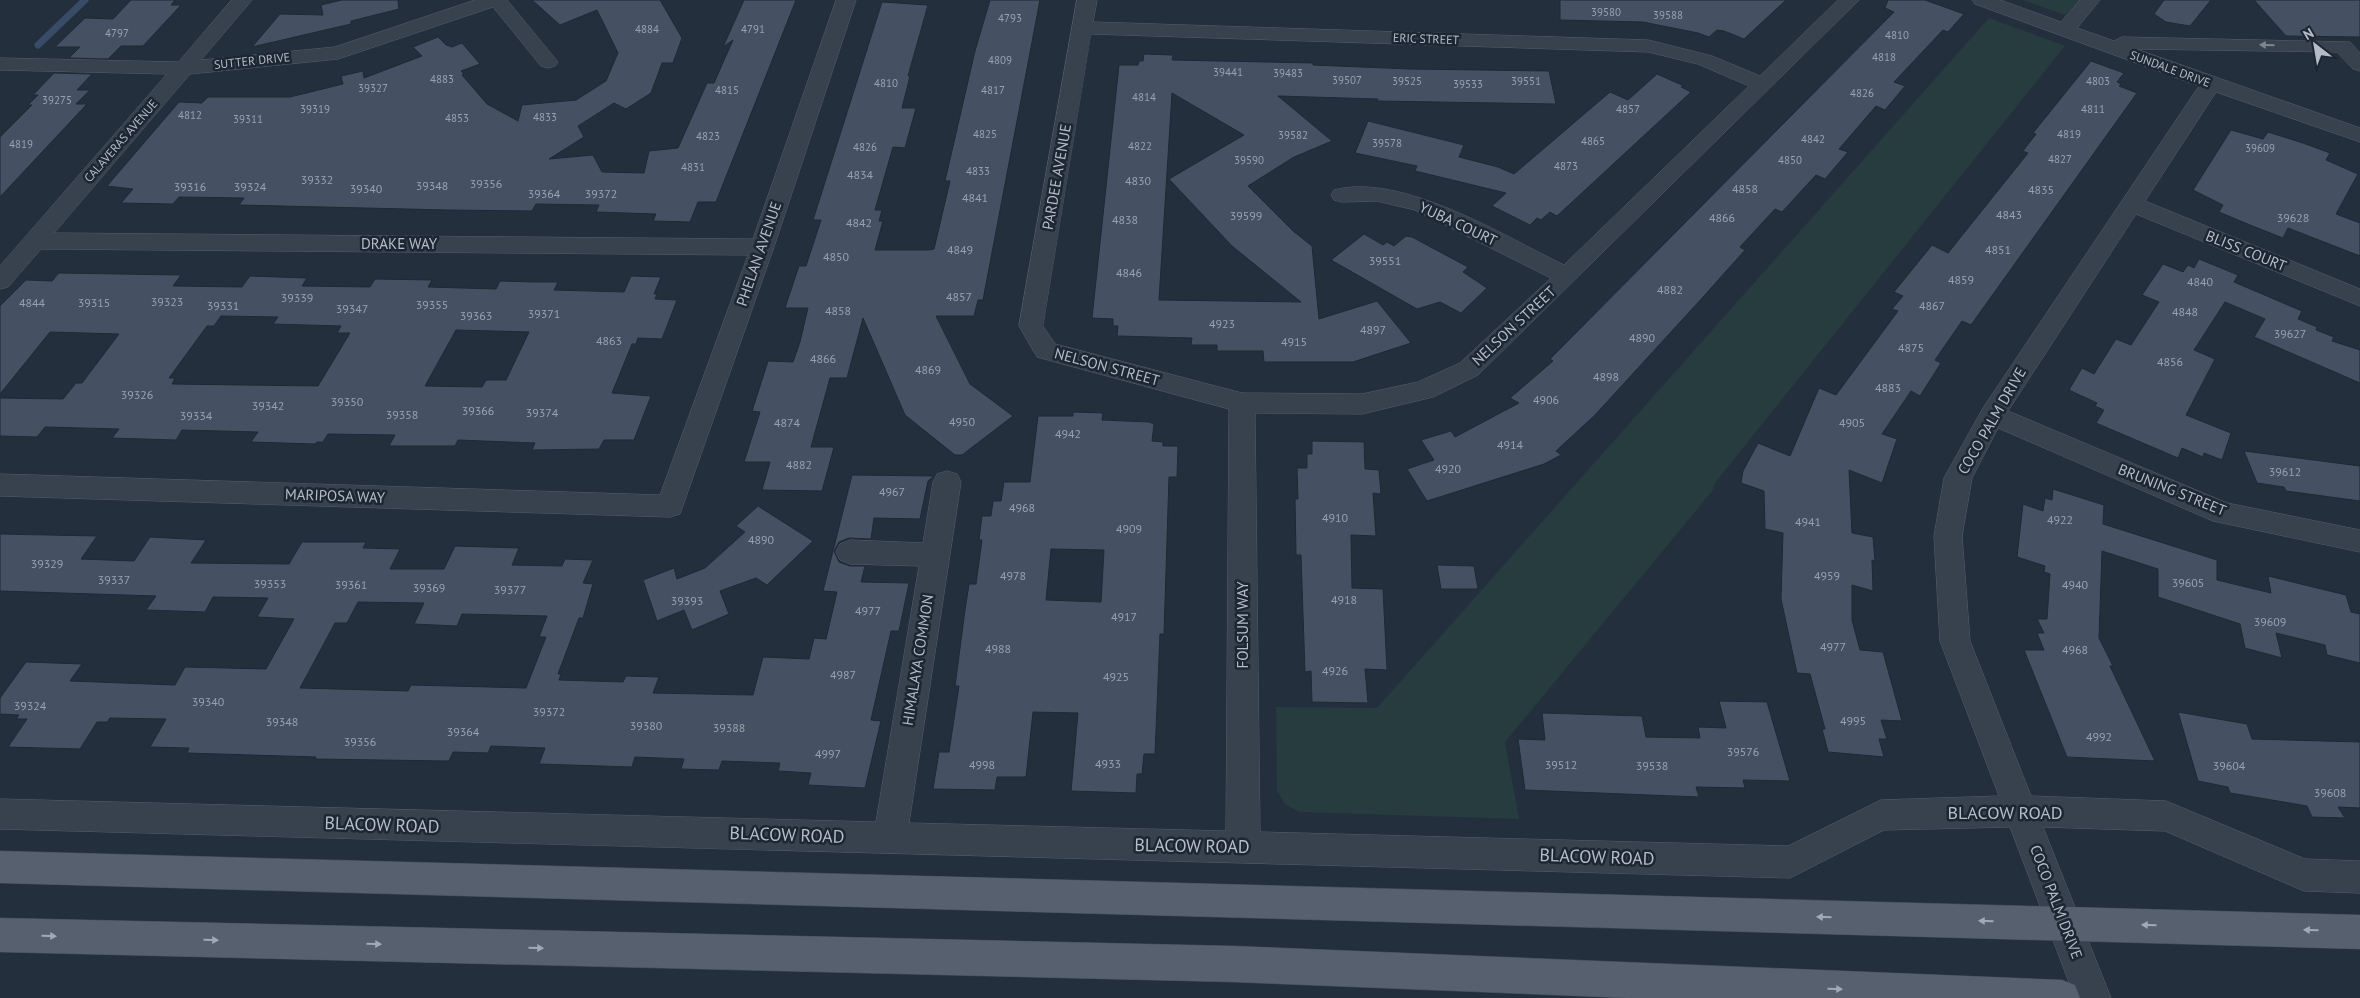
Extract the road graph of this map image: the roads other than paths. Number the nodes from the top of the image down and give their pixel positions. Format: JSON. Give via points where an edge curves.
{"nodes":[{"id":1,"x":242,"y":0,"type":"edge"},
{"id":2,"x":496,"y":0,"type":"edge"},
{"id":3,"x":846,"y":0,"type":"edge"},
{"id":4,"x":1087,"y":0,"type":"edge"},
{"id":5,"x":1849,"y":0,"type":"edge"},
{"id":6,"x":1982,"y":0,"type":"edge"},
{"id":7,"x":2090,"y":0,"type":"edge"},
{"id":8,"x":1083,"y":28,"type":"junction"},
{"id":9,"x":2065,"y":30,"type":"junction"},
{"id":10,"x":2100,"y":43,"type":"junction"},
{"id":11,"x":548,"y":62,"type":"dead end"},
{"id":12,"x":0,"y":64,"type":"edge"},
{"id":13,"x":2360,"y":65,"type":"edge"},
{"id":14,"x":184,"y":68,"type":"junction"},
{"id":15,"x":1762,"y":84,"type":"junction"},
{"id":16,"x":2211,"y":84,"type":"junction"},
{"id":17,"x":2360,"y":135,"type":"edge"},
{"id":18,"x":1342,"y":195,"type":"dead end"},
{"id":19,"x":2132,"y":204,"type":"junction"},
{"id":20,"x":35,"y":241,"type":"junction"},
{"id":21,"x":762,"y":246,"type":"junction"},
{"id":22,"x":1567,"y":276,"type":"junction"},
{"id":23,"x":0,"y":281,"type":"edge"},
{"id":24,"x":2360,"y":298,"type":"edge"},
{"id":25,"x":1046,"y":351,"type":"joint"},
{"id":26,"x":1242,"y":402,"type":"junction"},
{"id":27,"x":1992,"y":415,"type":"junction"},
{"id":28,"x":947,"y":482,"type":"dead end"},
{"id":29,"x":0,"y":485,"type":"edge"},
{"id":30,"x":670,"y":506,"type":"joint"},
{"id":31,"x":2360,"y":541,"type":"edge"},
{"id":32,"x":850,"y":552,"type":"dead end"},
{"id":33,"x":935,"y":555,"type":"junction"},
{"id":34,"x":2020,"y":811,"type":"junction"},
{"id":35,"x":0,"y":814,"type":"edge"},
{"id":36,"x":890,"y":838,"type":"junction"},
{"id":37,"x":1244,"y":847,"type":"junction"},
{"id":38,"x":0,"y":867,"type":"edge"},
{"id":39,"x":2360,"y":877,"type":"edge"},
{"id":40,"x":2063,"y":922,"type":"junction"},
{"id":41,"x":2360,"y":932,"type":"edge"},
{"id":42,"x":0,"y":935,"type":"edge"},
{"id":43,"x":2062,"y":998,"type":"edge"},
{"id":44,"x":2093,"y":998,"type":"edge"}],
"edges":[{"from":1,"to":14,"type":"street","name":"CALAVERAS AVENUE"},
{"from":2,"to":11,"type":"street"},
{"from":2,"to":14,"type":"street","name":"SUTTER DRIVE","via":[[338,53]]},
{"from":3,"to":21,"type":"street","name":"PHELAN AVENUE"},
{"from":4,"to":8,"type":"street","name":"PARDEE AVENUE"},
{"from":5,"to":15,"type":"street","name":"NELSON STREET"},
{"from":6,"to":9,"type":"street","name":"SUNDALE DRIVE"},
{"from":7,"to":9,"type":"street"},
{"from":8,"to":15,"type":"street","name":"ERIC STREET","via":[[1648,46],[1705,60]]},
{"from":8,"to":25,"type":"street","name":"PARDEE AVENUE","via":[[1031,326]]},
{"from":9,"to":10,"type":"street","name":"SUNDALE DRIVE"},
{"from":13,"to":10,"type":"street","one_way":true,"via":[[2343,46]]},
{"from":10,"to":16,"type":"street","name":"SUNDALE DRIVE"},
{"from":12,"to":14,"type":"street","name":"SUTTER DRIVE"},
{"from":14,"to":20,"type":"street","name":"CALAVERAS AVENUE"},
{"from":15,"to":22,"type":"street","name":"NELSON STREET"},
{"from":16,"to":17,"type":"street","name":"SUNDALE DRIVE"},
{"from":16,"to":19,"type":"street","name":"COCO PALM DRIVE"},
{"from":18,"to":22,"type":"street","name":"YUBA COURT","via":[[1377,194],[1422,206]]},
{"from":19,"to":24,"type":"street","name":"BLISS COURT"},
{"from":19,"to":27,"type":"street","name":"COCO PALM DRIVE"},
{"from":20,"to":21,"type":"street","name":"DRAKE WAY"},
{"from":20,"to":23,"type":"street","name":"CALAVERAS AVENUE"},
{"from":21,"to":30,"type":"street","name":"PHELAN AVENUE"},
{"from":22,"to":26,"type":"street","name":"NELSON STREET","via":[[1469,369],[1424,390],[1362,404]]},
{"from":25,"to":26,"type":"street","name":"NELSON STREET"},
{"from":26,"to":37,"type":"street","name":"FOLSUM WAY"},
{"from":27,"to":31,"type":"street","name":"BRUNING STREET","via":[[2223,513]]},
{"from":27,"to":34,"type":"street","name":"COCO PALM DRIVE","via":[[1958,478],[1948,536],[1956,641]]},
{"from":28,"to":33,"type":"street","name":"HIMALAYA COMMON"},
{"from":29,"to":30,"type":"street","name":"MARIPOSA WAY"},
{"from":32,"to":33,"type":"street"},
{"from":33,"to":36,"type":"street","name":"HIMALAYA COMMON"},
{"from":34,"to":37,"type":"street","name":"BLACOW ROAD","via":[[1881,815],[1790,862]]},
{"from":34,"to":39,"type":"street","name":"BLACOW ROAD","via":[[2166,816],[2304,875]]},
{"from":34,"to":40,"type":"street","name":"COCO PALM DRIVE"},
{"from":35,"to":36,"type":"street","name":"BLACOW ROAD"},
{"from":36,"to":37,"type":"street","name":"BLACOW ROAD"},
{"from":40,"to":38,"type":"main road","one_way":true},
{"from":41,"to":40,"type":"main road","one_way":true},
{"from":40,"to":44,"type":"street","name":"COCO PALM DRIVE"},
{"from":42,"to":43,"type":"main road","one_way":true,"via":[[1232,964]]}]}
